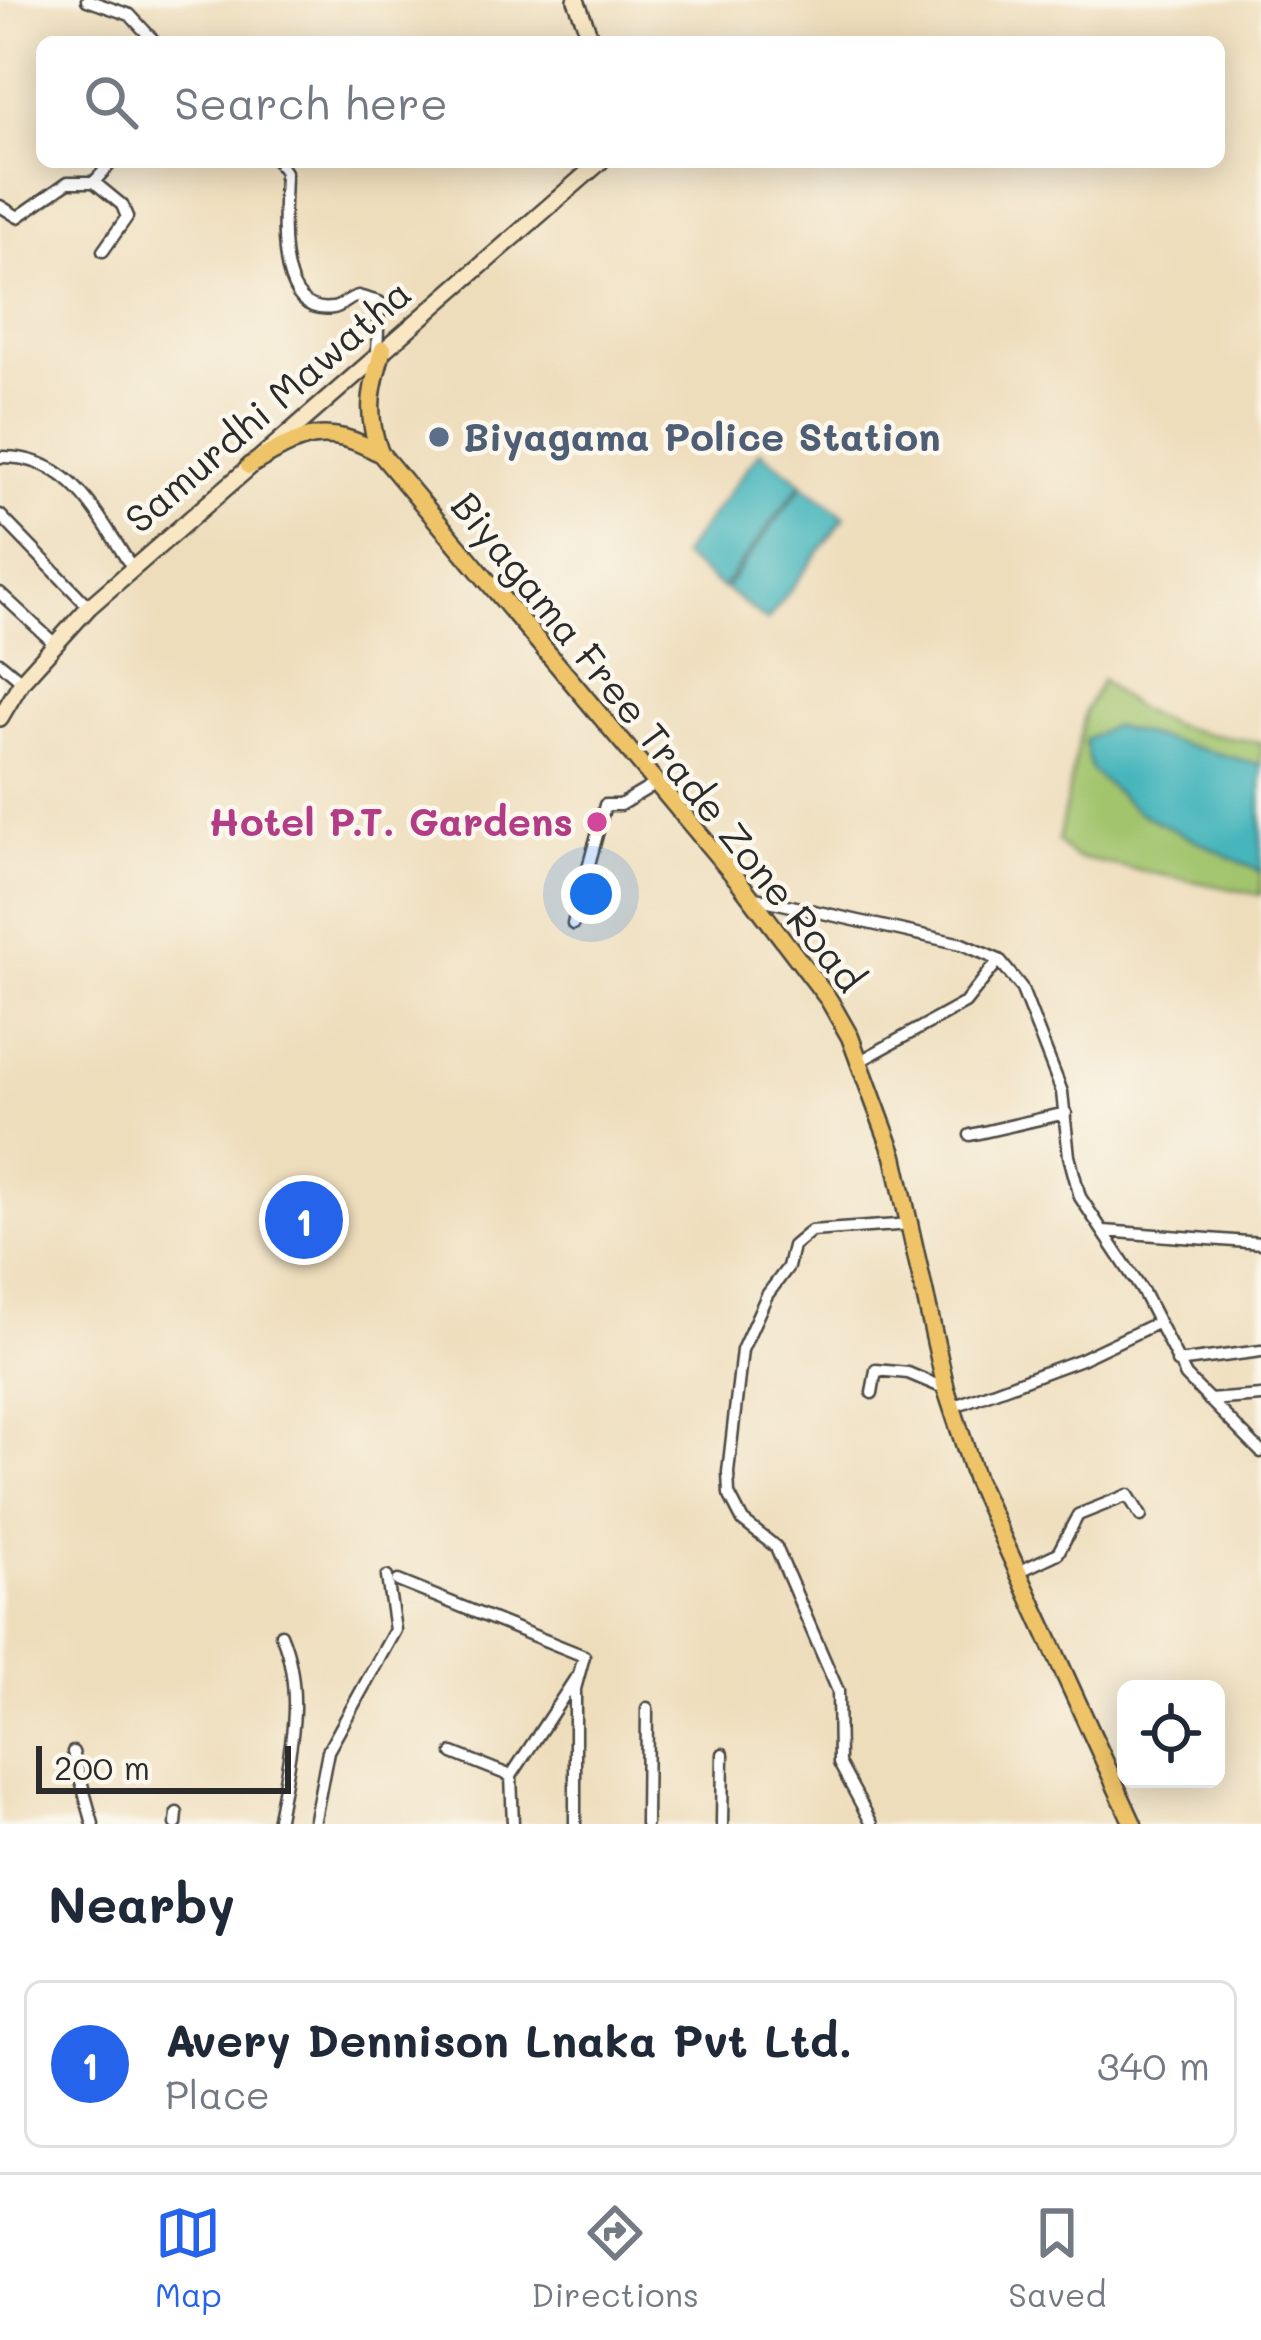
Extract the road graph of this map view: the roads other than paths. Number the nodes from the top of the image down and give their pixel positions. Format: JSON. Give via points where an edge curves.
{"nodes":[{"id":1,"x":87,"y":0,"type":"edge"},
{"id":2,"x":576,"y":0,"type":"edge"},
{"id":3,"x":149,"y":36,"type":"edge"},
{"id":4,"x":590,"y":36,"type":"edge"},
{"id":5,"x":107,"y":168,"type":"edge"},
{"id":6,"x":282,"y":168,"type":"edge"},
{"id":7,"x":593,"y":168,"type":"edge"},
{"id":8,"x":94,"y":182,"type":"junction"},
{"id":9,"x":0,"y":206,"type":"edge"},
{"id":10,"x":103,"y":251,"type":"dead end"},
{"id":11,"x":380,"y":352,"type":"junction"},
{"id":12,"x":381,"y":454,"type":"junction"},
{"id":13,"x":0,"y":458,"type":"edge"},
{"id":14,"x":249,"y":466,"type":"junction"},
{"id":15,"x":0,"y":515,"type":"edge"},
{"id":16,"x":133,"y":569,"type":"junction"},
{"id":17,"x":0,"y":593,"type":"edge"},
{"id":18,"x":89,"y":608,"type":"junction"},
{"id":19,"x":56,"y":645,"type":"junction"},
{"id":20,"x":0,"y":663,"type":"edge"},
{"id":21,"x":22,"y":681,"type":"junction"},
{"id":22,"x":0,"y":718,"type":"edge"},
{"id":23,"x":657,"y":783,"type":"junction"},
{"id":24,"x":751,"y":897,"type":"junction"},
{"id":25,"x":573,"y":924,"type":"dead end"},
{"id":26,"x":999,"y":960,"type":"junction"},
{"id":27,"x":862,"y":1060,"type":"junction"},
{"id":28,"x":1066,"y":1113,"type":"junction"},
{"id":29,"x":970,"y":1136,"type":"dead end"},
{"id":30,"x":913,"y":1224,"type":"junction"},
{"id":31,"x":1104,"y":1231,"type":"junction"},
{"id":32,"x":1261,"y":1243,"type":"edge"},
{"id":33,"x":1159,"y":1322,"type":"junction"},
{"id":34,"x":1261,"y":1351,"type":"edge"},
{"id":35,"x":1177,"y":1362,"type":"junction"},
{"id":36,"x":872,"y":1393,"type":"dead end"},
{"id":37,"x":1261,"y":1396,"type":"edge"},
{"id":38,"x":949,"y":1398,"type":"junction"},
{"id":39,"x":1209,"y":1400,"type":"junction"},
{"id":40,"x":1261,"y":1451,"type":"edge"},
{"id":41,"x":1141,"y":1516,"type":"dead end"},
{"id":42,"x":1016,"y":1573,"type":"junction"},
{"id":43,"x":281,"y":1634,"type":"dead end"},
{"id":44,"x":576,"y":1677,"type":"junction"},
{"id":45,"x":647,"y":1708,"type":"dead end"},
{"id":46,"x":73,"y":1752,"type":"dead end"},
{"id":47,"x":453,"y":1753,"type":"dead end"},
{"id":48,"x":724,"y":1754,"type":"dead end"},
{"id":49,"x":511,"y":1776,"type":"junction"},
{"id":50,"x":93,"y":1824,"type":"edge"},
{"id":51,"x":277,"y":1824,"type":"edge"},
{"id":52,"x":314,"y":1824,"type":"edge"},
{"id":53,"x":513,"y":1824,"type":"edge"},
{"id":54,"x":575,"y":1824,"type":"edge"},
{"id":55,"x":646,"y":1824,"type":"edge"},
{"id":56,"x":722,"y":1824,"type":"edge"},
{"id":57,"x":872,"y":1824,"type":"edge"},
{"id":58,"x":1133,"y":1824,"type":"edge"}],
"edges":[{"from":1,"to":3,"type":"street","via":[[130,15]]},
{"from":2,"to":4,"type":"main road"},
{"from":5,"to":8,"type":"street"},
{"from":6,"to":11,"type":"street","via":[[291,286],[310,304],[337,308],[358,296],[379,302]]},
{"from":7,"to":11,"type":"main road","name":"Samurdhi Mawatha"},
{"from":8,"to":9,"type":"street","via":[[68,182],[18,217]]},
{"from":8,"to":10,"type":"street","via":[[127,217]]},
{"from":11,"to":12,"type":"main road","name":"Biyagama Free Trade Zone Road","via":[[369,424]]},
{"from":11,"to":14,"type":"main road","name":"Samurdhi Mawatha"},
{"from":12,"to":14,"type":"main road","via":[[352,437],[298,436]]},
{"from":12,"to":23,"type":"main road","name":"Biyagama Free Trade Zone Road"},
{"from":13,"to":16,"type":"street","via":[[54,466]]},
{"from":14,"to":16,"type":"main road","name":"Samurdhi Mawatha"},
{"from":15,"to":18,"type":"street"},
{"from":16,"to":18,"type":"main road","name":"Samurdhi Mawatha"},
{"from":17,"to":19,"type":"street"},
{"from":18,"to":19,"type":"main road","name":"Samurdhi Mawatha"},
{"from":19,"to":21,"type":"main road","name":"Samurdhi Mawatha"},
{"from":20,"to":21,"type":"street"},
{"from":21,"to":22,"type":"main road","name":"Samurdhi Mawatha"},
{"from":23,"to":24,"type":"main road","name":"Biyagama Free Trade Zone Road"},
{"from":23,"to":25,"type":"street","via":[[604,806]]},
{"from":24,"to":26,"type":"street","via":[[962,944]]},
{"from":24,"to":27,"type":"main road","name":"Biyagama Free Trade Zone Road","via":[[829,1000]]},
{"from":26,"to":27,"type":"street","via":[[965,1004]]},
{"from":26,"to":28,"type":"street","via":[[1030,1007]]},
{"from":27,"to":30,"type":"main road","name":"Biyagama Free Trade Zone Road"},
{"from":28,"to":29,"type":"street"},
{"from":28,"to":31,"type":"street","via":[[1072,1178]]},
{"from":30,"to":38,"type":"main road","name":"Biyagama Free Trade Zone Road"},
{"from":30,"to":57,"type":"street","via":[[811,1232],[793,1246],[742,1350],[728,1472],[728,1494],[743,1521],[776,1547],[838,1691],[839,1763]]},
{"from":31,"to":32,"type":"street"},
{"from":31,"to":33,"type":"street"},
{"from":33,"to":35,"type":"street"},
{"from":33,"to":38,"type":"street","via":[[1082,1359]]},
{"from":34,"to":35,"type":"street"},
{"from":35,"to":39,"type":"street"},
{"from":36,"to":38,"type":"street","via":[[876,1370],[901,1371]]},
{"from":37,"to":39,"type":"street"},
{"from":38,"to":42,"type":"main road","name":"Biyagama Free Trade Zone Road"},
{"from":39,"to":40,"type":"street"},
{"from":41,"to":42,"type":"street","via":[[1127,1495],[1090,1507],[1070,1523],[1058,1553]]},
{"from":42,"to":58,"type":"main road","name":"Biyagama Free Trade Zone Road"},
{"from":43,"to":51,"type":"street","via":[[296,1689]]},
{"from":44,"to":49,"type":"street"},
{"from":44,"to":52,"type":"street","via":[[584,1656],[392,1579],[395,1630],[328,1750]]},
{"from":44,"to":54,"type":"street"},
{"from":45,"to":55,"type":"street"},
{"from":46,"to":50,"type":"street"},
{"from":47,"to":49,"type":"street"},
{"from":48,"to":56,"type":"street"},
{"from":49,"to":53,"type":"street"}]}
